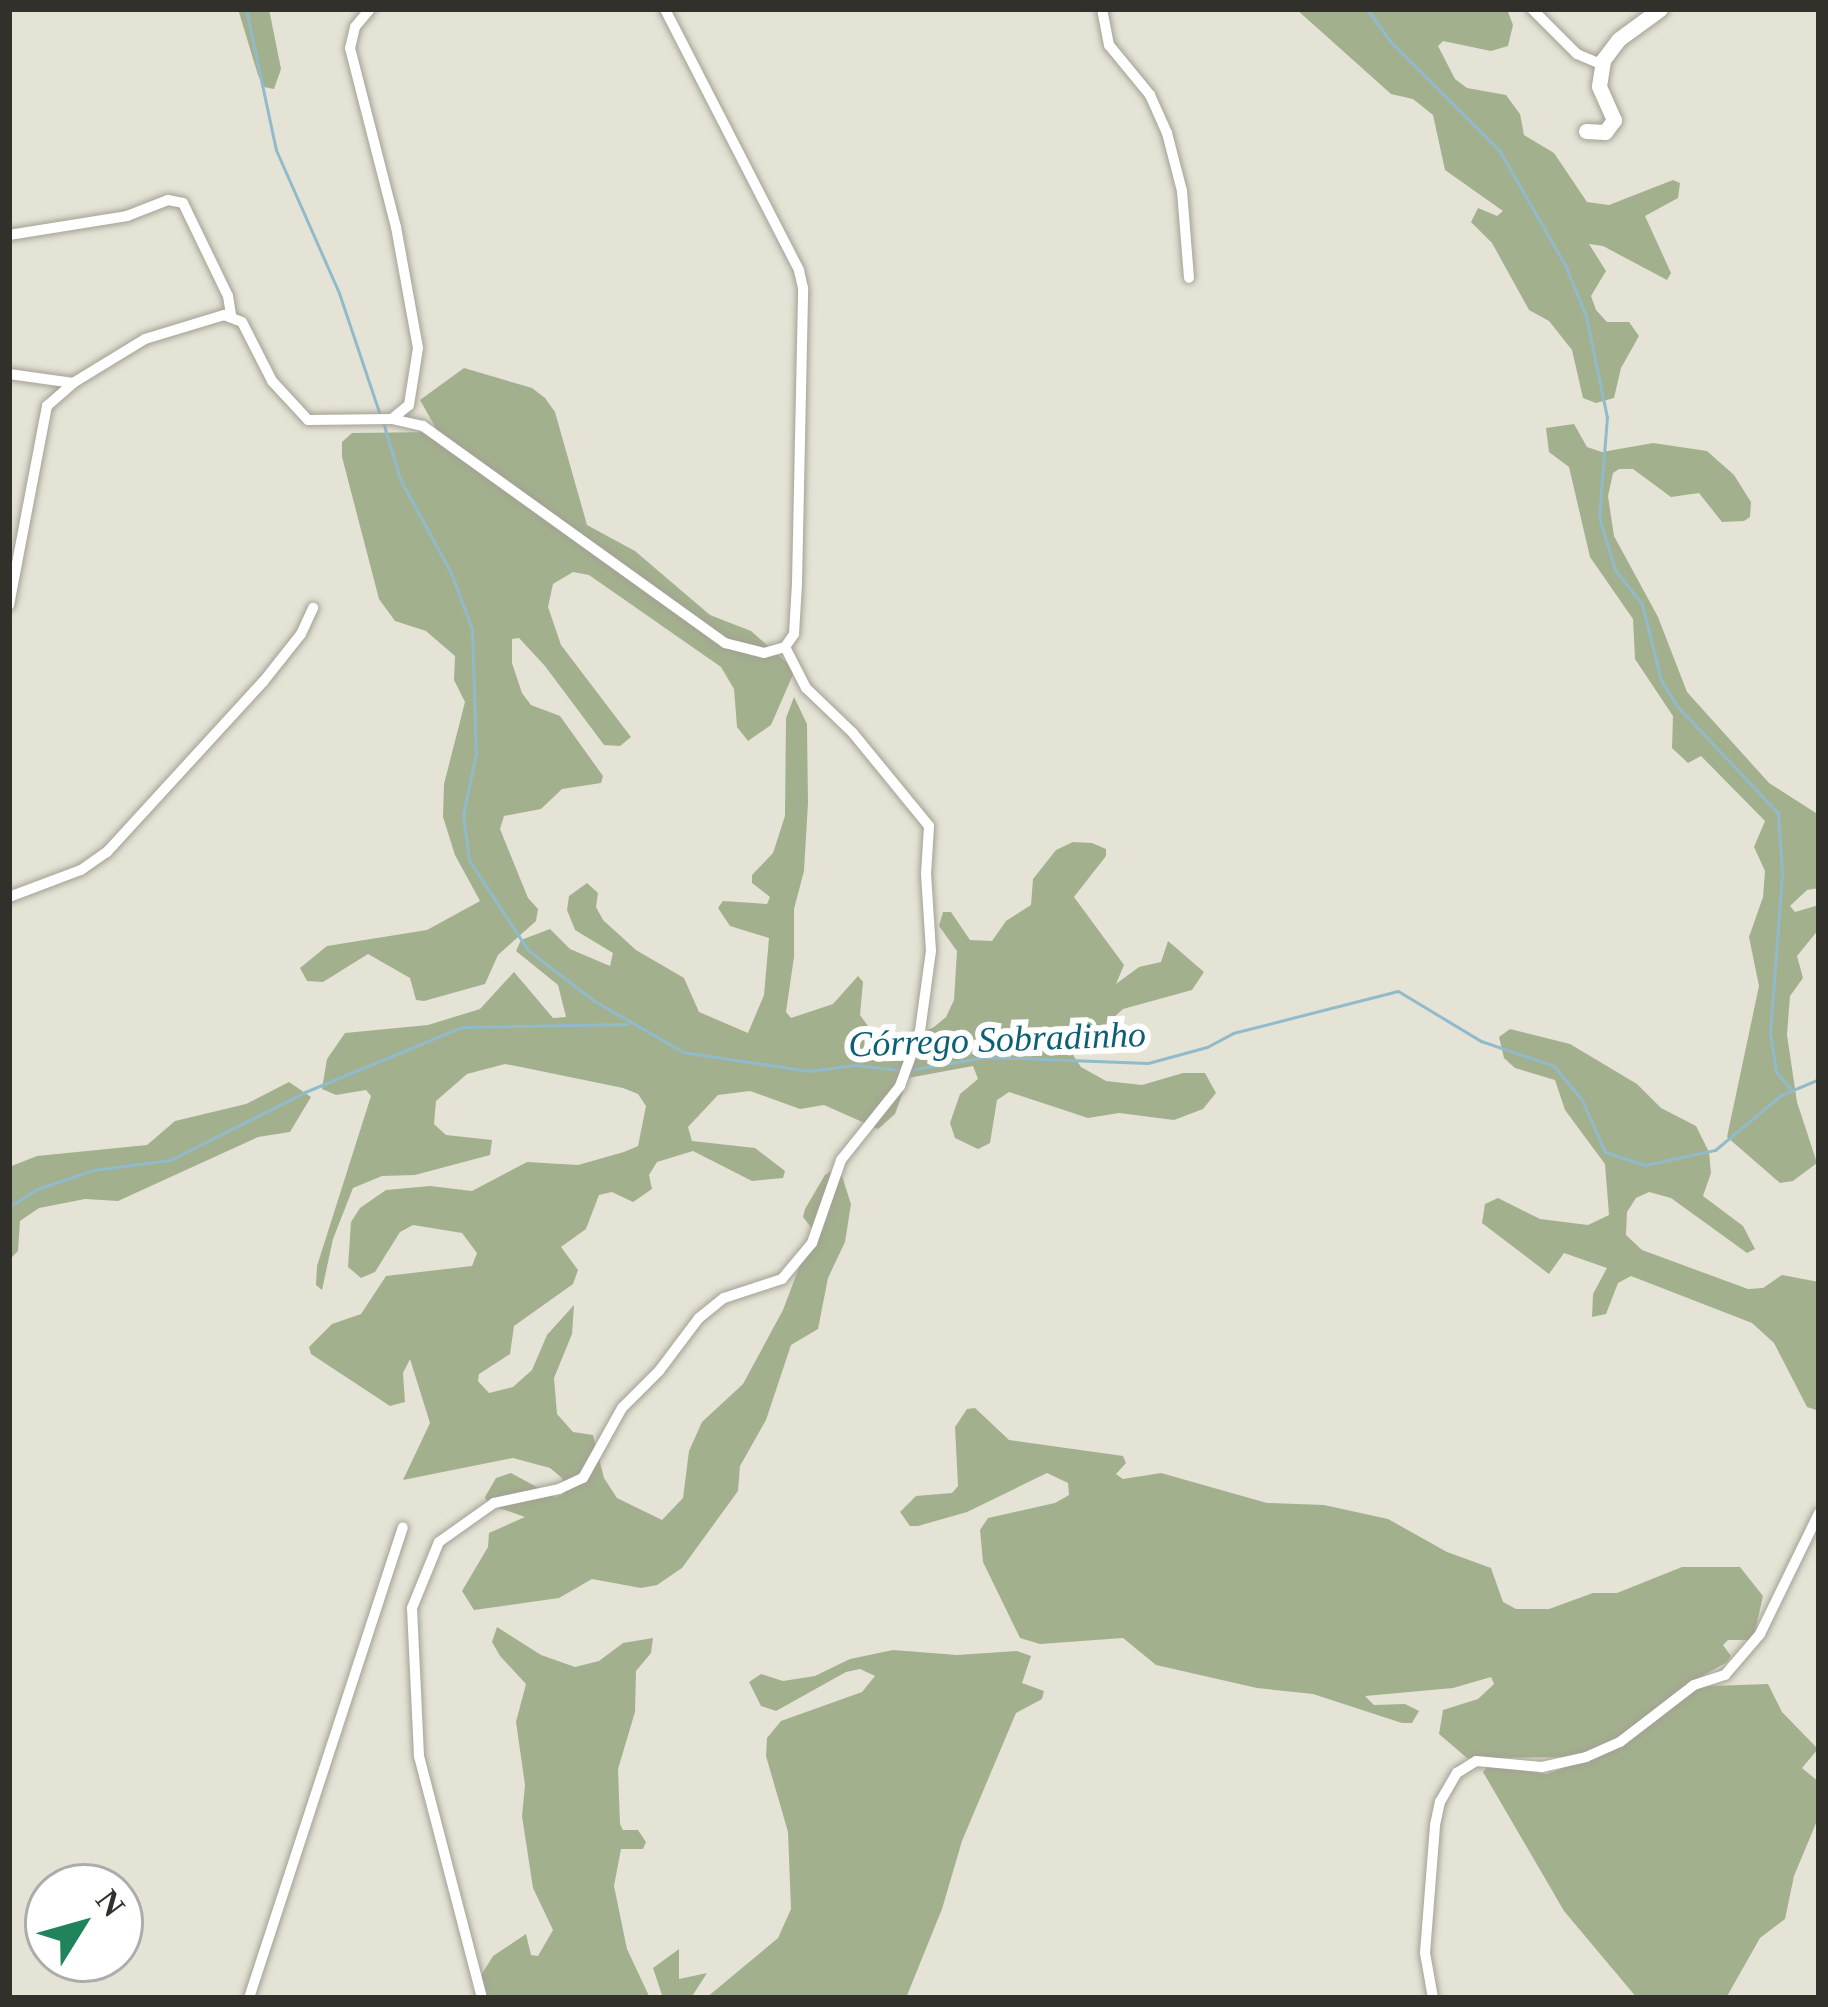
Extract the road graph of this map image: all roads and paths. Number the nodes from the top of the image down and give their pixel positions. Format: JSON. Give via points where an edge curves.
{"nodes":[{"id":1,"x":370,"y":9,"type":"edge"},
{"id":2,"x":665,"y":9,"type":"edge"},
{"id":3,"x":1102,"y":9,"type":"edge"},
{"id":4,"x":1532,"y":9,"type":"edge"},
{"id":5,"x":1660,"y":9,"type":"edge"},
{"id":6,"x":1601,"y":64,"type":"junction"},
{"id":7,"x":1586,"y":131,"type":"dead end"},
{"id":8,"x":9,"y":235,"type":"edge"},
{"id":9,"x":1189,"y":278,"type":"dead end"},
{"id":10,"x":231,"y":316,"type":"junction"},
{"id":11,"x":9,"y":374,"type":"edge"},
{"id":12,"x":73,"y":383,"type":"junction"},
{"id":13,"x":392,"y":419,"type":"junction"},
{"id":14,"x":9,"y":605,"type":"edge"},
{"id":15,"x":313,"y":608,"type":"dead end"},
{"id":16,"x":785,"y":647,"type":"junction"},
{"id":17,"x":9,"y":897,"type":"edge"},
{"id":18,"x":1819,"y":1513,"type":"edge"},
{"id":19,"x":403,"y":1528,"type":"dead end"},
{"id":20,"x":249,"y":1998,"type":"edge"},
{"id":21,"x":482,"y":1998,"type":"edge"},
{"id":22,"x":1433,"y":1998,"type":"edge"}],
"edges":[{"from":1,"to":13,"type":"street","via":[[350,48],[418,348],[409,405]]},
{"from":2,"to":16,"type":"street","via":[[803,288],[797,583],[794,634]]},
{"from":3,"to":9,"type":"street","via":[[1109,45],[1150,95],[1167,133],[1182,190]]},
{"from":4,"to":6,"type":"street","via":[[1577,54]]},
{"from":5,"to":6,"type":"street"},
{"from":6,"to":7,"type":"street","via":[[1599,86],[1614,120],[1606,132]]},
{"from":8,"to":10,"type":"street","via":[[183,203]]},
{"from":10,"to":12,"type":"street","via":[[145,339]]},
{"from":10,"to":13,"type":"street","via":[[308,420]]},
{"from":11,"to":12,"type":"street"},
{"from":12,"to":14,"type":"street","via":[[41,419]]},
{"from":13,"to":16,"type":"street","via":[[423,426],[725,643],[764,653]]},
{"from":15,"to":17,"type":"street","via":[[263,682],[107,852]]},
{"from":16,"to":21,"type":"street","via":[[804,685],[929,826],[931,951],[920,1031],[900,1085],[841,1160],[812,1243],[782,1279],[724,1298],[698,1318],[622,1408],[583,1478],[494,1503],[439,1542],[412,1608],[419,1756]]},
{"from":18,"to":22,"type":"street","via":[[1762,1631],[1725,1675],[1694,1685],[1620,1742],[1586,1757],[1542,1767],[1476,1761],[1457,1773],[1435,1825],[1425,1953]]},
{"from":19,"to":20,"type":"street"}]}
